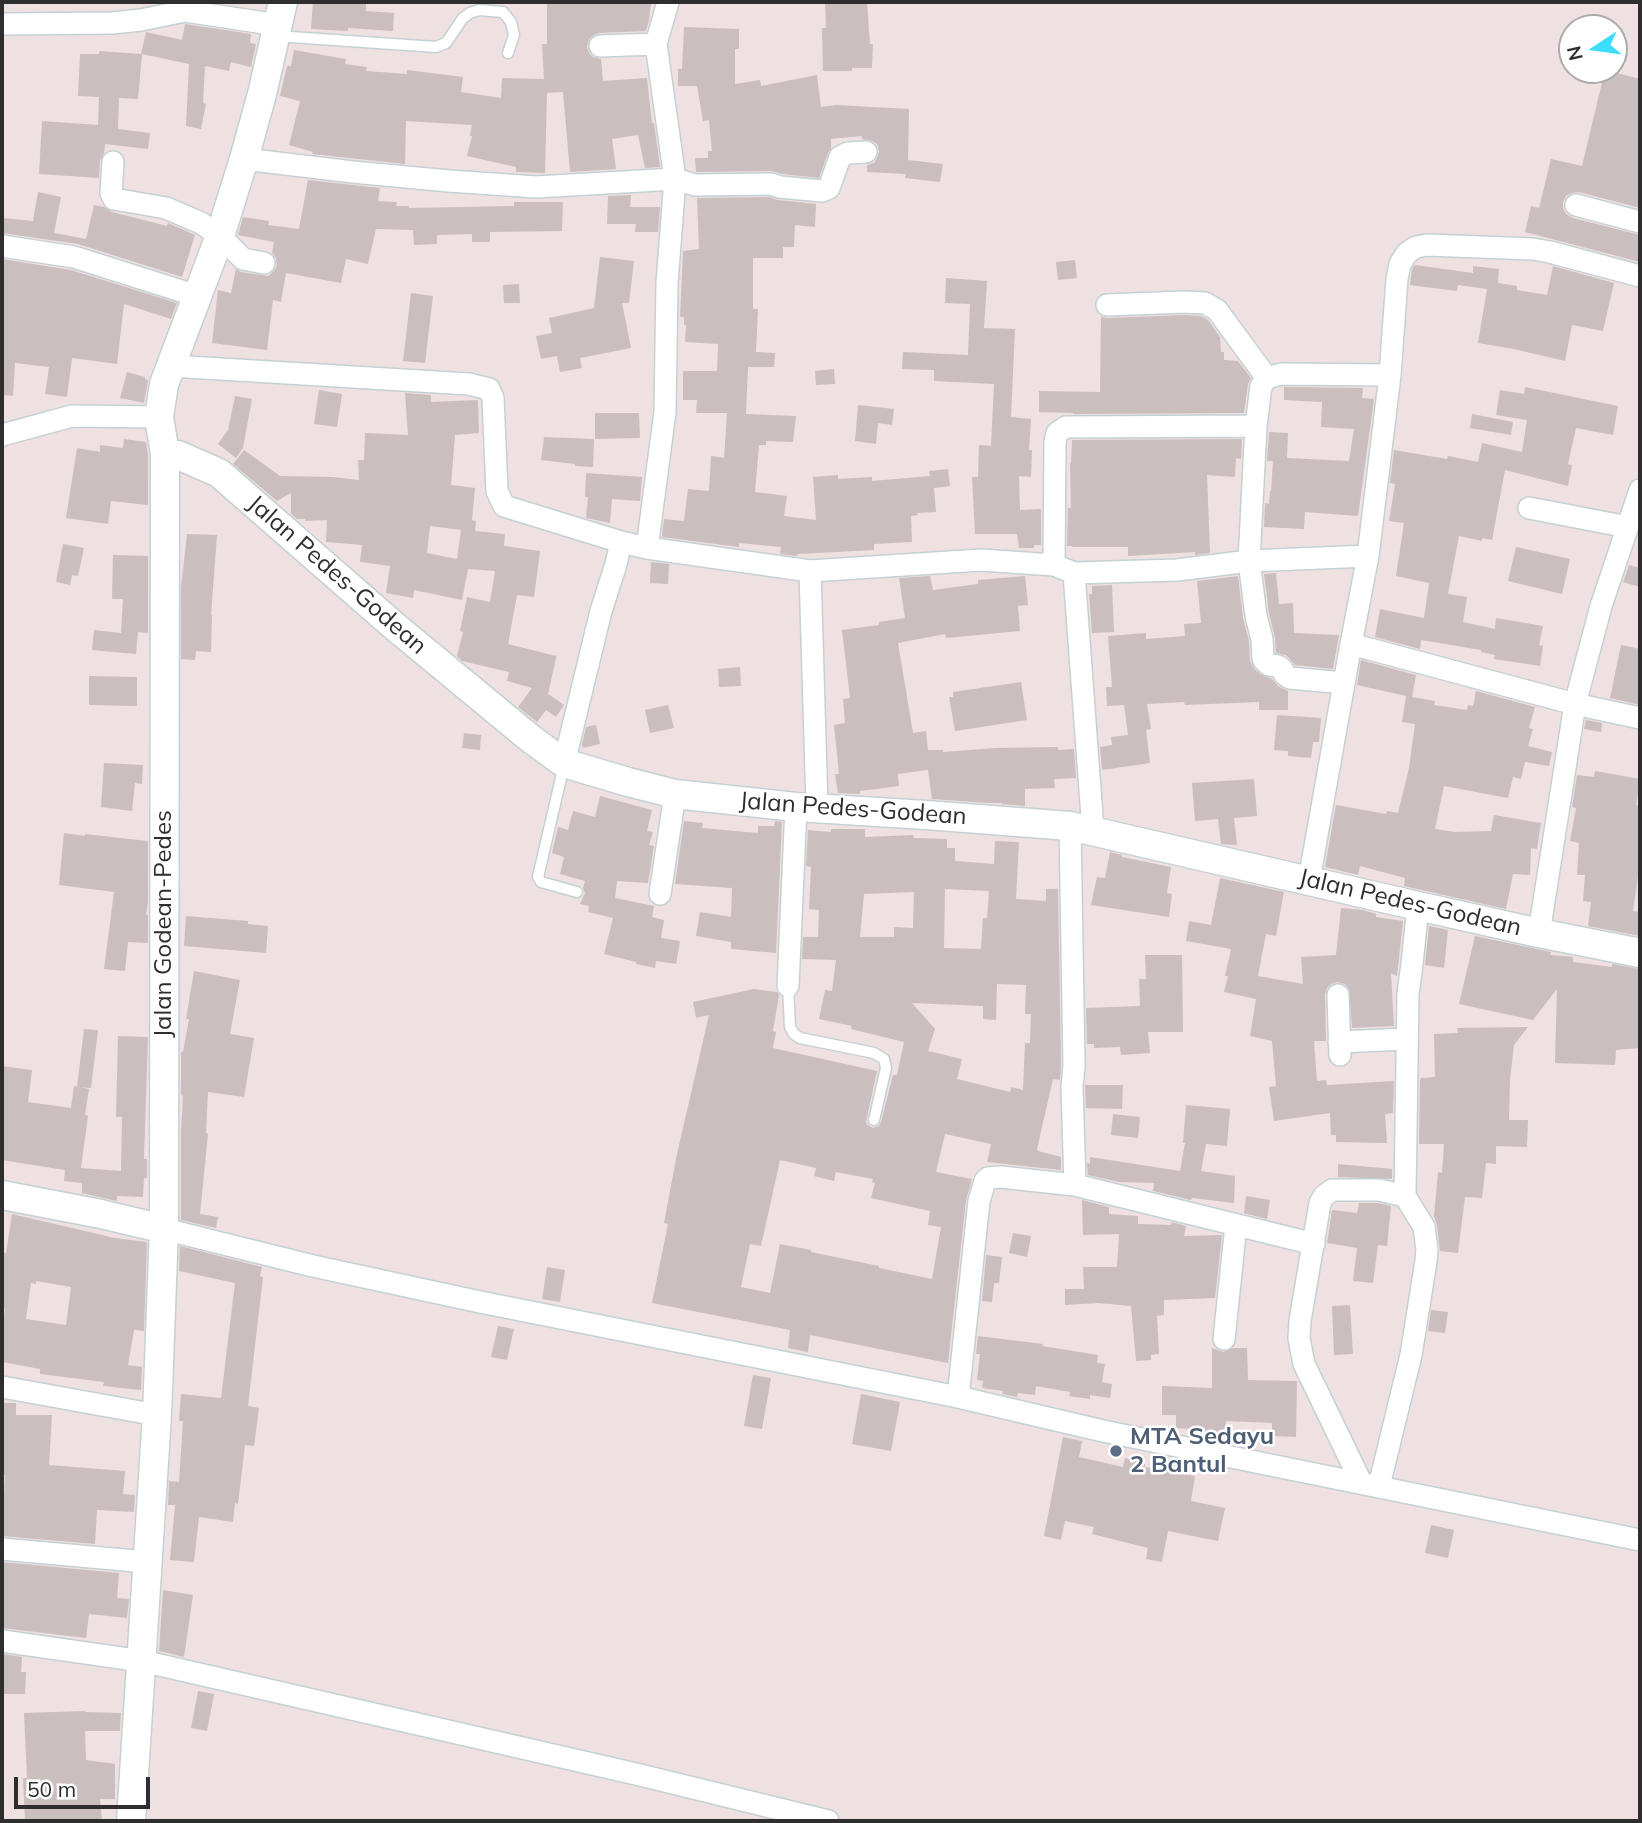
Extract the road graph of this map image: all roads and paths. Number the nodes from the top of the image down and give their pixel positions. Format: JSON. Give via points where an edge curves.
{"nodes":[{"id":1,"x":668,"y":2,"type":"edge"},
{"id":2,"x":75,"y":12,"type":"edge"},
{"id":3,"x":279,"y":21,"type":"edge"},
{"id":4,"x":2,"y":24,"type":"edge"},
{"id":5,"x":656,"y":44,"type":"junction"},
{"id":6,"x":600,"y":46,"type":"dead end"},
{"id":7,"x":508,"y":53,"type":"dead end"},
{"id":8,"x":866,"y":152,"type":"dead end"},
{"id":9,"x":244,"y":159,"type":"junction"},
{"id":10,"x":113,"y":162,"type":"dead end"},
{"id":11,"x":674,"y":179,"type":"junction"},
{"id":12,"x":1576,"y":205,"type":"dead end"},
{"id":13,"x":1640,"y":222,"type":"edge"},
{"id":14,"x":220,"y":236,"type":"junction"},
{"id":15,"x":2,"y":246,"type":"edge"},
{"id":16,"x":264,"y":263,"type":"dead end"},
{"id":17,"x":1640,"y":276,"type":"edge"},
{"id":18,"x":197,"y":296,"type":"junction"},
{"id":19,"x":1107,"y":305,"type":"dead end"},
{"id":20,"x":171,"y":366,"type":"junction"},
{"id":21,"x":1390,"y":374,"type":"junction"},
{"id":22,"x":1267,"y":378,"type":"junction"},
{"id":23,"x":159,"y":417,"type":"junction"},
{"id":24,"x":1256,"y":426,"type":"junction"},
{"id":25,"x":2,"y":435,"type":"edge"},
{"id":26,"x":165,"y":454,"type":"junction"},
{"id":27,"x":1640,"y":490,"type":"edge"},
{"id":28,"x":1529,"y":508,"type":"dead end"},
{"id":29,"x":1628,"y":527,"type":"junction"},
{"id":30,"x":621,"y":542,"type":"junction"},
{"id":31,"x":647,"y":548,"type":"junction"},
{"id":32,"x":1368,"y":556,"type":"junction"},
{"id":33,"x":1249,"y":561,"type":"junction"},
{"id":34,"x":1064,"y":569,"type":"junction"},
{"id":35,"x":810,"y":571,"type":"junction"},
{"id":36,"x":1351,"y":644,"type":"junction"},
{"id":37,"x":1344,"y":683,"type":"junction"},
{"id":38,"x":1575,"y":704,"type":"junction"},
{"id":39,"x":1640,"y":718,"type":"edge"},
{"id":40,"x":564,"y":763,"type":"junction"},
{"id":41,"x":675,"y":794,"type":"junction"},
{"id":42,"x":806,"y":807,"type":"junction"},
{"id":43,"x":1082,"y":828,"type":"junction"},
{"id":44,"x":1309,"y":880,"type":"junction"},
{"id":45,"x":577,"y":892,"type":"dead end"},
{"id":46,"x":660,"y":894,"type":"dead end"},
{"id":47,"x":1418,"y":906,"type":"junction"},
{"id":48,"x":1539,"y":933,"type":"junction"},
{"id":49,"x":1640,"y":953,"type":"edge"},
{"id":50,"x":788,"y":977,"type":"joint"},
{"id":51,"x":1338,"y":995,"type":"dead end"},
{"id":52,"x":1407,"y":1039,"type":"junction"},
{"id":53,"x":874,"y":1120,"type":"dead end"},
{"id":54,"x":1075,"y":1185,"type":"junction"},
{"id":55,"x":2,"y":1195,"type":"edge"},
{"id":56,"x":1405,"y":1196,"type":"junction"},
{"id":57,"x":1236,"y":1225,"type":"junction"},
{"id":58,"x":164,"y":1229,"type":"junction"},
{"id":59,"x":1314,"y":1244,"type":"junction"},
{"id":60,"x":1224,"y":1339,"type":"dead end"},
{"id":61,"x":2,"y":1387,"type":"edge"},
{"id":62,"x":958,"y":1396,"type":"junction"},
{"id":63,"x":157,"y":1415,"type":"junction"},
{"id":64,"x":1364,"y":1483,"type":"junction"},
{"id":65,"x":1640,"y":1539,"type":"edge"},
{"id":66,"x":2,"y":1549,"type":"edge"},
{"id":67,"x":147,"y":1562,"type":"junction"},
{"id":68,"x":2,"y":1641,"type":"edge"},
{"id":69,"x":142,"y":1661,"type":"junction"},
{"id":70,"x":131,"y":1821,"type":"edge"},
{"id":71,"x":828,"y":1821,"type":"edge"}],
"edges":[{"from":1,"to":5,"type":"street"},
{"from":2,"to":3,"type":"street","via":[[112,23],[185,11]]},
{"from":2,"to":4,"type":"street"},
{"from":3,"to":7,"type":"lane","via":[[436,47],[446,43],[470,13],[503,12],[514,35]]},
{"from":3,"to":9,"type":"street","name":"Jalan Godean-Pedes"},
{"from":5,"to":6,"type":"street"},
{"from":5,"to":11,"type":"street"},
{"from":8,"to":11,"type":"street","via":[[839,157],[830,188],[822,191],[771,184],[695,185]]},
{"from":9,"to":11,"type":"street","via":[[536,187]]},
{"from":9,"to":14,"type":"street","name":"Jalan Godean-Pedes"},
{"from":10,"to":14,"type":"street","via":[[114,199],[166,208]]},
{"from":11,"to":31,"type":"street","via":[[665,412]]},
{"from":12,"to":13,"type":"street"},
{"from":14,"to":16,"type":"street","via":[[243,258]]},
{"from":14,"to":18,"type":"street","name":"Jalan Godean-Pedes"},
{"from":15,"to":18,"type":"street","via":[[74,257]]},
{"from":17,"to":21,"type":"street","via":[[1533,249],[1416,247],[1399,264]]},
{"from":18,"to":20,"type":"street","name":"Jalan Godean-Pedes"},
{"from":19,"to":22,"type":"street","via":[[1205,303],[1217,310]]},
{"from":20,"to":23,"type":"street","name":"Jalan Godean-Pedes"},
{"from":20,"to":30,"type":"street","via":[[469,384],[489,389],[496,491],[504,506]]},
{"from":21,"to":22,"type":"street","via":[[1281,374]]},
{"from":21,"to":32,"type":"street"},
{"from":22,"to":24,"type":"street","via":[[1261,386]]},
{"from":23,"to":25,"type":"street","via":[[72,416]]},
{"from":23,"to":26,"type":"street","name":"Jalan Godean-Pedes"},
{"from":24,"to":33,"type":"street"},
{"from":24,"to":34,"type":"street","via":[[1066,427],[1057,433]]},
{"from":26,"to":40,"type":"street","name":"Jalan Pedes-Godean","via":[[219,473],[393,625]]},
{"from":26,"to":58,"type":"street","name":"Jalan Godean-Pedes"},
{"from":27,"to":29,"type":"street"},
{"from":28,"to":29,"type":"street"},
{"from":29,"to":38,"type":"street"},
{"from":30,"to":31,"type":"street"},
{"from":30,"to":40,"type":"street"},
{"from":31,"to":35,"type":"street"},
{"from":32,"to":33,"type":"street"},
{"from":32,"to":36,"type":"street"},
{"from":33,"to":34,"type":"street","via":[[1177,570]]},
{"from":33,"to":37,"type":"street","via":[[1265,663],[1278,666],[1295,680]]},
{"from":34,"to":35,"type":"street","via":[[981,560]]},
{"from":34,"to":43,"type":"street"},
{"from":35,"to":42,"type":"street"},
{"from":36,"to":37,"type":"street"},
{"from":36,"to":38,"type":"street"},
{"from":37,"to":44,"type":"street"},
{"from":38,"to":39,"type":"street"},
{"from":38,"to":48,"type":"street"},
{"from":40,"to":41,"type":"street","name":"Jalan Pedes-Godean"},
{"from":40,"to":45,"type":"lane","via":[[538,877],[541,882]]},
{"from":41,"to":42,"type":"street","name":"Jalan Pedes-Godean"},
{"from":41,"to":46,"type":"street"},
{"from":42,"to":43,"type":"street","name":"Jalan Pedes-Godean"},
{"from":42,"to":50,"type":"street"},
{"from":43,"to":44,"type":"street","name":"Jalan Pedes-Godean"},
{"from":43,"to":54,"type":"street","via":[[1073,1076]]},
{"from":44,"to":47,"type":"street","name":"Jalan Pedes-Godean"},
{"from":47,"to":48,"type":"street","name":"Jalan Pedes-Godean"},
{"from":47,"to":52,"type":"street"},
{"from":48,"to":49,"type":"street","name":"Jalan Pedes-Godean"},
{"from":50,"to":53,"type":"lane","via":[[794,1034],[884,1059]]},
{"from":51,"to":52,"type":"street","via":[[1339,1049]]},
{"from":52,"to":56,"type":"street"},
{"from":54,"to":57,"type":"street"},
{"from":54,"to":62,"type":"street","via":[[991,1176],[985,1181]]},
{"from":55,"to":58,"type":"street"},
{"from":56,"to":59,"type":"street","via":[[1379,1189],[1332,1190],[1320,1203]]},
{"from":56,"to":64,"type":"street","via":[[1424,1227],[1426,1261],[1411,1355]]},
{"from":57,"to":59,"type":"street"},
{"from":57,"to":60,"type":"street"},
{"from":58,"to":62,"type":"street","via":[[480,1302]]},
{"from":58,"to":63,"type":"street","name":"Jalan Godean-Pedes"},
{"from":59,"to":64,"type":"street","via":[[1300,1321],[1302,1354],[1313,1386]]},
{"from":61,"to":63,"type":"street"},
{"from":62,"to":64,"type":"street","via":[[1103,1431]]},
{"from":63,"to":67,"type":"street","name":"Jalan Godean-Pedes"},
{"from":64,"to":65,"type":"street"},
{"from":66,"to":67,"type":"street"},
{"from":67,"to":69,"type":"street","name":"Jalan Godean-Pedes"},
{"from":68,"to":69,"type":"street"},
{"from":69,"to":70,"type":"street","name":"Jalan Godean-Pedes"},
{"from":69,"to":71,"type":"street"}]}
